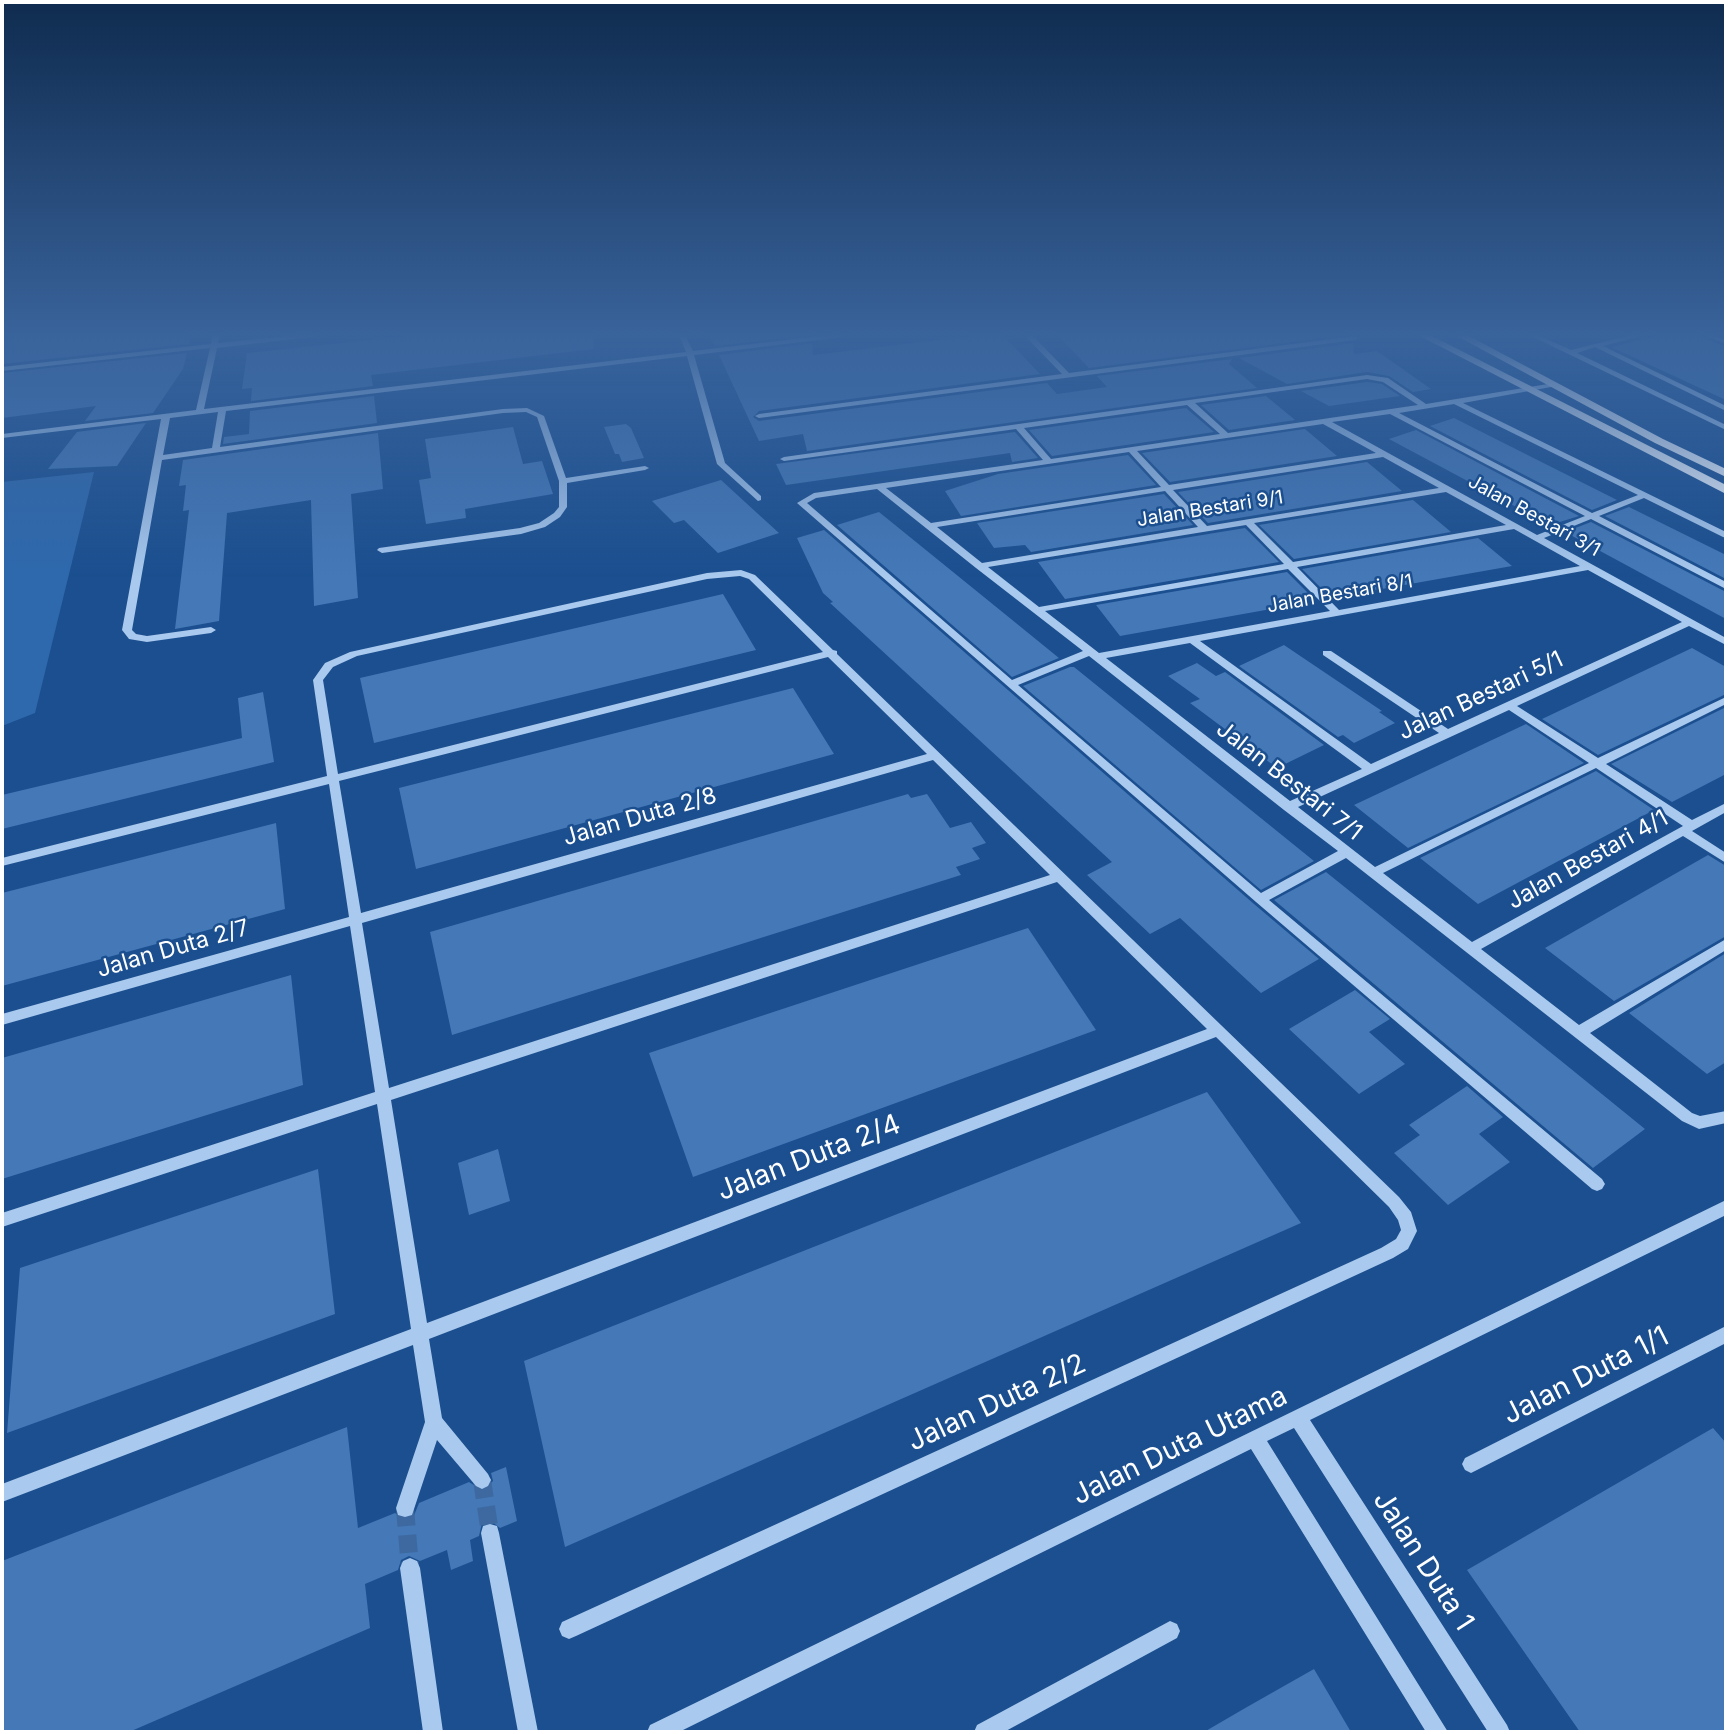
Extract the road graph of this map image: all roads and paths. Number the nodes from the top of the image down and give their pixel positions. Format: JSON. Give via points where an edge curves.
{"nodes":[{"id":1,"x":166,"y":416,"type":"joint"},
{"id":2,"x":221,"y":416,"type":"edge"},
{"id":3,"x":481,"y":416,"type":"edge"},
{"id":4,"x":540,"y":416,"type":"edge"},
{"id":5,"x":708,"y":416,"type":"edge"},
{"id":6,"x":1090,"y":416,"type":"edge"},
{"id":7,"x":1205,"y":416,"type":"edge"},
{"id":8,"x":1358,"y":416,"type":"edge"},
{"id":9,"x":1400,"y":416,"type":"edge"},
{"id":10,"x":1483,"y":416,"type":"edge"},
{"id":11,"x":1581,"y":416,"type":"edge"},
{"id":12,"x":1613,"y":416,"type":"edge"},
{"id":13,"x":1701,"y":416,"type":"edge"},
{"id":14,"x":1324,"y":421,"type":"junction"},
{"id":15,"x":1018,"y":426,"type":"junction"},
{"id":16,"x":1726,"y":428,"type":"edge"},
{"id":17,"x":1226,"y":435,"type":"junction"},
{"id":18,"x":2,"y":436,"type":"edge"},
{"id":19,"x":1131,"y":449,"type":"junction"},
{"id":20,"x":216,"y":450,"type":"junction"},
{"id":21,"x":1384,"y":454,"type":"junction"},
{"id":22,"x":158,"y":458,"type":"junction"},
{"id":23,"x":784,"y":459,"type":"dead end"},
{"id":24,"x":1048,"y":461,"type":"junction"},
{"id":25,"x":645,"y":468,"type":"dead end"},
{"id":26,"x":1726,"y":473,"type":"edge"},
{"id":27,"x":562,"y":481,"type":"junction"},
{"id":28,"x":878,"y":486,"type":"junction"},
{"id":29,"x":1168,"y":488,"type":"junction"},
{"id":30,"x":1447,"y":489,"type":"junction"},
{"id":31,"x":1726,"y":490,"type":"edge"},
{"id":32,"x":1645,"y":495,"type":"junction"},
{"id":33,"x":758,"y":498,"type":"dead end"},
{"id":34,"x":1593,"y":516,"type":"junction"},
{"id":35,"x":1247,"y":521,"type":"junction"},
{"id":36,"x":928,"y":526,"type":"junction"},
{"id":37,"x":1515,"y":526,"type":"junction"},
{"id":38,"x":1204,"y":528,"type":"junction"},
{"id":39,"x":1726,"y":535,"type":"edge"},
{"id":40,"x":1537,"y":538,"type":"junction"},
{"id":41,"x":382,"y":550,"type":"dead end"},
{"id":42,"x":979,"y":566,"type":"junction"},
{"id":43,"x":1291,"y":566,"type":"junction"},
{"id":44,"x":1590,"y":567,"type":"junction"},
{"id":45,"x":1726,"y":586,"type":"edge"},
{"id":46,"x":1036,"y":610,"type":"junction"},
{"id":47,"x":1337,"y":612,"type":"junction"},
{"id":48,"x":1690,"y":622,"type":"junction"},
{"id":49,"x":211,"y":630,"type":"dead end"},
{"id":50,"x":1191,"y":639,"type":"junction"},
{"id":51,"x":1726,"y":642,"type":"edge"},
{"id":52,"x":833,"y":653,"type":"junction"},
{"id":53,"x":1326,"y":653,"type":"dead end"},
{"id":54,"x":1093,"y":654,"type":"junction"},
{"id":55,"x":1010,"y":684,"type":"junction"},
{"id":56,"x":1726,"y":700,"type":"edge"},
{"id":57,"x":1509,"y":705,"type":"junction"},
{"id":58,"x":1448,"y":734,"type":"junction"},
{"id":59,"x":936,"y":755,"type":"junction"},
{"id":60,"x":1598,"y":763,"type":"junction"},
{"id":61,"x":1370,"y":769,"type":"junction"},
{"id":62,"x":333,"y":779,"type":"junction"},
{"id":63,"x":1288,"y":807,"type":"junction"},
{"id":64,"x":1726,"y":807,"type":"edge"},
{"id":65,"x":1688,"y":828,"type":"junction"},
{"id":66,"x":1346,"y":852,"type":"junction"},
{"id":67,"x":1726,"y":859,"type":"edge"},
{"id":68,"x":2,"y":862,"type":"edge"},
{"id":69,"x":1373,"y":873,"type":"junction"},
{"id":70,"x":1058,"y":877,"type":"junction"},
{"id":71,"x":1260,"y":899,"type":"junction"},
{"id":72,"x":355,"y":920,"type":"junction"},
{"id":73,"x":1726,"y":944,"type":"edge"},
{"id":74,"x":1470,"y":949,"type":"junction"},
{"id":75,"x":2,"y":1020,"type":"edge"},
{"id":76,"x":1217,"y":1031,"type":"junction"},
{"id":77,"x":1578,"y":1033,"type":"junction"},
{"id":78,"x":383,"y":1095,"type":"junction"},
{"id":79,"x":1726,"y":1117,"type":"edge"},
{"id":80,"x":1597,"y":1184,"type":"dead end"},
{"id":81,"x":1726,"y":1207,"type":"edge"},
{"id":82,"x":2,"y":1220,"type":"edge"},
{"id":83,"x":1726,"y":1334,"type":"edge"},
{"id":84,"x":420,"y":1335,"type":"junction"},
{"id":85,"x":1299,"y":1419,"type":"junction"},
{"id":86,"x":434,"y":1422,"type":"junction"},
{"id":87,"x":1256,"y":1440,"type":"junction"},
{"id":88,"x":1471,"y":1464,"type":"dead end"},
{"id":89,"x":482,"y":1480,"type":"tunnel mouth"},
{"id":90,"x":2,"y":1493,"type":"edge"},
{"id":91,"x":405,"y":1508,"type":"tunnel mouth"},
{"id":92,"x":490,"y":1533,"type":"tunnel mouth"},
{"id":93,"x":410,"y":1568,"type":"tunnel mouth"},
{"id":94,"x":569,"y":1629,"type":"dead end"},
{"id":95,"x":1170,"y":1631,"type":"dead end"},
{"id":96,"x":433,"y":1732,"type":"edge"},
{"id":97,"x":528,"y":1732,"type":"edge"},
{"id":98,"x":657,"y":1732,"type":"edge"},
{"id":99,"x":984,"y":1732,"type":"edge"},
{"id":100,"x":1438,"y":1732,"type":"edge"},
{"id":101,"x":1500,"y":1732,"type":"edge"}],
"edges":[{"from":1,"to":18,"type":"street"},
{"from":1,"to":22,"type":"street"},
{"from":2,"to":20,"type":"street"},
{"from":3,"to":20,"type":"street"},
{"from":4,"to":27,"type":"street"},
{"from":5,"to":33,"type":"street","via":[[721,464]]},
{"from":6,"to":15,"type":"street"},
{"from":7,"to":17,"type":"street"},
{"from":8,"to":14,"type":"street"},
{"from":9,"to":34,"type":"street"},
{"from":10,"to":32,"type":"street"},
{"from":11,"to":31,"type":"main road"},
{"from":12,"to":26,"type":"main road"},
{"from":13,"to":16,"type":"street"},
{"from":14,"to":17,"type":"street"},
{"from":14,"to":21,"type":"street","name":"Jalan Bestari 3/1"},
{"from":15,"to":23,"type":"street"},
{"from":15,"to":24,"type":"street"},
{"from":17,"to":19,"type":"street"},
{"from":19,"to":24,"type":"street"},
{"from":19,"to":29,"type":"street"},
{"from":20,"to":22,"type":"street"},
{"from":21,"to":29,"type":"street"},
{"from":21,"to":30,"type":"street","name":"Jalan Bestari 3/1"},
{"from":22,"to":49,"type":"street","via":[[127,630],[133,637],[147,639]]},
{"from":24,"to":28,"type":"street"},
{"from":25,"to":27,"type":"street"},
{"from":27,"to":41,"type":"street","via":[[563,507],[542,525]]},
{"from":28,"to":36,"type":"street","name":"Jalan Bestari 7/1"},
{"from":28,"to":55,"type":"street","via":[[814,495],[801,503]]},
{"from":29,"to":36,"type":"street"},
{"from":29,"to":38,"type":"street"},
{"from":30,"to":35,"type":"street","name":"Jalan Bestari 9/1"},
{"from":30,"to":37,"type":"street","name":"Jalan Bestari 3/1"},
{"from":32,"to":34,"type":"street"},
{"from":32,"to":39,"type":"street"},
{"from":34,"to":40,"type":"street"},
{"from":34,"to":45,"type":"street"},
{"from":35,"to":38,"type":"street","name":"Jalan Bestari 9/1"},
{"from":35,"to":43,"type":"street"},
{"from":36,"to":42,"type":"street","name":"Jalan Bestari 7/1"},
{"from":37,"to":40,"type":"street","name":"Jalan Bestari 3/1"},
{"from":37,"to":43,"type":"street"},
{"from":38,"to":42,"type":"street","name":"Jalan Bestari 9/1"},
{"from":40,"to":44,"type":"street","name":"Jalan Bestari 3/1"},
{"from":42,"to":46,"type":"street","name":"Jalan Bestari 7/1"},
{"from":43,"to":46,"type":"street"},
{"from":43,"to":47,"type":"street"},
{"from":44,"to":47,"type":"street","name":"Jalan Bestari 8/1"},
{"from":44,"to":48,"type":"street","name":"Jalan Bestari 3/1"},
{"from":46,"to":54,"type":"street","name":"Jalan Bestari 7/1"},
{"from":47,"to":50,"type":"street","name":"Jalan Bestari 8/1"},
{"from":48,"to":51,"type":"street","name":"Jalan Bestari 3/1"},
{"from":48,"to":57,"type":"street","name":"Jalan Bestari 5/1"},
{"from":50,"to":54,"type":"street","name":"Jalan Bestari 8/1"},
{"from":50,"to":61,"type":"street"},
{"from":52,"to":59,"type":"street"},
{"from":52,"to":62,"type":"street"},
{"from":52,"to":62,"type":"street","via":[[761,583],[741,573],[726,573],[354,654],[329,665],[318,680]]},
{"from":53,"to":58,"type":"street"},
{"from":54,"to":55,"type":"street"},
{"from":54,"to":63,"type":"street","name":"Jalan Bestari 7/1"},
{"from":55,"to":71,"type":"street"},
{"from":56,"to":60,"type":"street"},
{"from":57,"to":58,"type":"street","name":"Jalan Bestari 5/1"},
{"from":57,"to":60,"type":"street"},
{"from":58,"to":61,"type":"street","name":"Jalan Bestari 5/1"},
{"from":59,"to":70,"type":"street"},
{"from":59,"to":72,"type":"street","name":"Jalan Duta 2/8"},
{"from":60,"to":65,"type":"street"},
{"from":60,"to":69,"type":"street"},
{"from":61,"to":63,"type":"street","name":"Jalan Bestari 5/1"},
{"from":62,"to":68,"type":"street"},
{"from":62,"to":72,"type":"street"},
{"from":63,"to":66,"type":"street","name":"Jalan Bestari 7/1"},
{"from":64,"to":65,"type":"street","name":"Jalan Bestari 4/1"},
{"from":65,"to":67,"type":"street"},
{"from":65,"to":74,"type":"street","name":"Jalan Bestari 4/1"},
{"from":66,"to":69,"type":"street","name":"Jalan Bestari 7/1"},
{"from":66,"to":71,"type":"street"},
{"from":69,"to":74,"type":"street","name":"Jalan Bestari 7/1"},
{"from":70,"to":76,"type":"street"},
{"from":70,"to":78,"type":"street"},
{"from":71,"to":80,"type":"street"},
{"from":72,"to":75,"type":"street","name":"Jalan Duta 2/7"},
{"from":72,"to":78,"type":"street"},
{"from":73,"to":77,"type":"street"},
{"from":74,"to":77,"type":"street","name":"Jalan Bestari 7/1"},
{"from":76,"to":84,"type":"street","name":"Jalan Duta 2/4"},
{"from":76,"to":94,"type":"street","name":"Jalan Duta 2/2","via":[[1394,1202],[1409,1231],[1402,1244]]},
{"from":77,"to":79,"type":"street","name":"Jalan Bestari 7/1","via":[[1699,1123]]},
{"from":78,"to":82,"type":"street"},
{"from":78,"to":84,"type":"street"},
{"from":81,"to":85,"type":"street","name":"Jalan Duta Utama"},
{"from":83,"to":88,"type":"street","name":"Jalan Duta 1/1"},
{"from":84,"to":86,"type":"street"},
{"from":84,"to":90,"type":"street","name":"Jalan Duta 2/4"},
{"from":85,"to":87,"type":"street","name":"Jalan Duta Utama"},
{"from":85,"to":101,"type":"street","name":"Jalan Duta 1"},
{"from":86,"to":89,"type":"street"},
{"from":86,"to":91,"type":"street"},
{"from":87,"to":98,"type":"street","name":"Jalan Duta Utama"},
{"from":87,"to":100,"type":"street"},
{"from":92,"to":97,"type":"street"},
{"from":93,"to":96,"type":"street"},
{"from":95,"to":99,"type":"street"}]}
